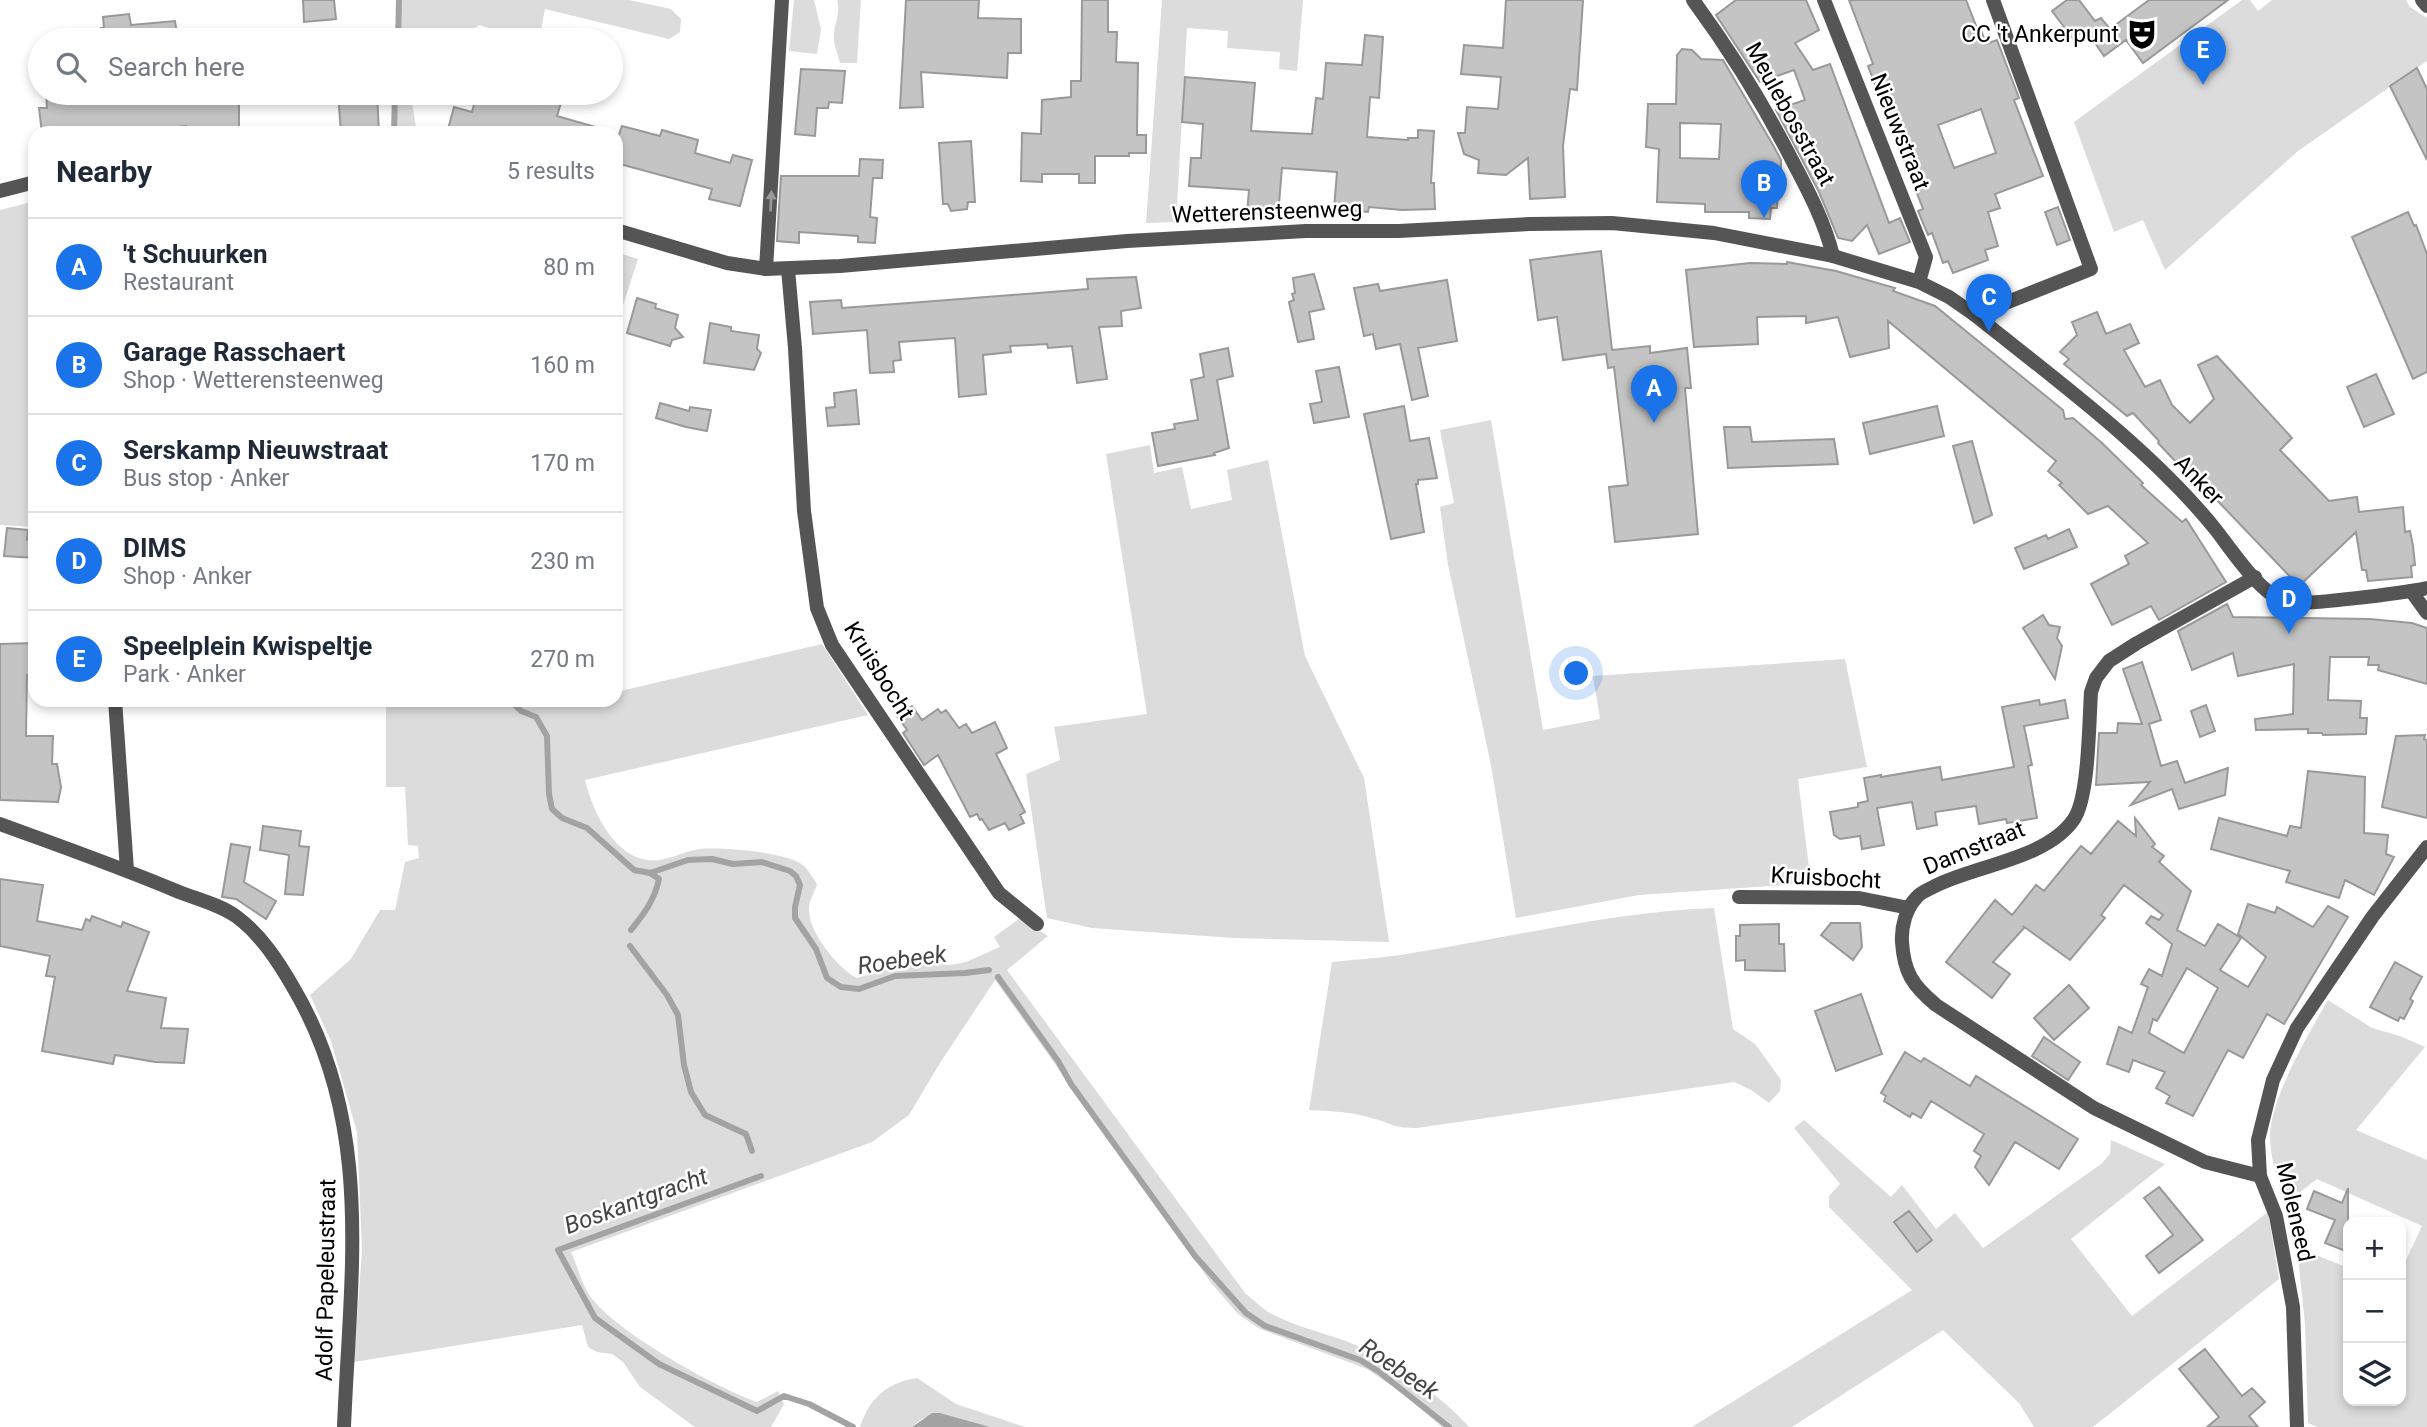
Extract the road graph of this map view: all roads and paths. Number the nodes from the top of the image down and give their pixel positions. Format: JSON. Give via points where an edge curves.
{"nodes":[{"id":1,"x":782,"y":0,"type":"edge"},
{"id":2,"x":1693,"y":0,"type":"edge"},
{"id":3,"x":1824,"y":0,"type":"edge"},
{"id":4,"x":1993,"y":0,"type":"edge"},
{"id":5,"x":2421,"y":0,"type":"edge"},
{"id":6,"x":2427,"y":6,"type":"edge"},
{"id":7,"x":28,"y":183,"type":"edge"},
{"id":8,"x":0,"y":191,"type":"edge"},
{"id":9,"x":623,"y":232,"type":"edge"},
{"id":10,"x":1833,"y":256,"type":"junction"},
{"id":11,"x":788,"y":269,"type":"junction"},
{"id":12,"x":766,"y":270,"type":"junction"},
{"id":13,"x":1919,"y":282,"type":"junction"},
{"id":14,"x":1975,"y":315,"type":"junction"},
{"id":15,"x":2255,"y":577,"type":"junction"},
{"id":16,"x":2427,"y":588,"type":"edge"},
{"id":17,"x":2411,"y":591,"type":"junction"},
{"id":18,"x":2427,"y":613,"type":"edge"},
{"id":19,"x":115,"y":707,"type":"edge"},
{"id":20,"x":0,"y":824,"type":"edge"},
{"id":21,"x":2427,"y":847,"type":"edge"},
{"id":22,"x":127,"y":870,"type":"junction"},
{"id":23,"x":1739,"y":897,"type":"dead end"},
{"id":24,"x":1909,"y":908,"type":"junction"},
{"id":25,"x":1037,"y":924,"type":"dead end"},
{"id":26,"x":2260,"y":1176,"type":"junction"},
{"id":27,"x":344,"y":1427,"type":"edge"},
{"id":28,"x":2297,"y":1427,"type":"edge"}],
"edges":[{"from":12,"to":1,"type":"street","one_way":true},
{"from":2,"to":10,"type":"street","name":"Meulebosstraat","via":[[1767,110],[1827,232]]},
{"from":3,"to":13,"type":"street","name":"Nieuwstraat","via":[[1926,257]]},
{"from":4,"to":14,"type":"street","via":[[2091,269]]},
{"from":5,"to":6,"type":"street"},
{"from":7,"to":8,"type":"street"},
{"from":9,"to":12,"type":"street","name":"Wetterensteenweg"},
{"from":10,"to":11,"type":"street","name":"Wetterensteenweg","via":[[1714,233],[1558,223],[1127,240]]},
{"from":10,"to":13,"type":"street","name":"Wetterensteenweg"},
{"from":11,"to":12,"type":"street","name":"Wetterensteenweg"},
{"from":11,"to":25,"type":"street","name":"Kruisbocht","via":[[804,511],[817,608],[832,645],[999,893]]},
{"from":13,"to":14,"type":"street","name":"Anker"},
{"from":14,"to":15,"type":"street","name":"Anker","via":[[2134,447],[2186,496]]},
{"from":15,"to":17,"type":"street","name":"Anker","via":[[2287,603]]},
{"from":15,"to":24,"type":"street","name":"Damstraat","via":[[2137,643],[2102,670],[2091,692],[2080,808],[2064,831],[2026,853],[1947,880],[1917,897]]},
{"from":16,"to":17,"type":"street","name":"Anker"},
{"from":17,"to":18,"type":"street"},
{"from":19,"to":22,"type":"street"},
{"from":20,"to":22,"type":"street","name":"Adolf Papeleustraat"},
{"from":21,"to":26,"type":"street","name":"Moleneed","via":[[2297,1028],[2265,1105],[2258,1140]]},
{"from":22,"to":27,"type":"street","name":"Adolf Papeleustraat","via":[[235,915],[256,933],[305,1006],[322,1042],[338,1094],[352,1182]]},
{"from":23,"to":24,"type":"street","name":"Kruisbocht","via":[[1859,898]]},
{"from":24,"to":26,"type":"street","name":"Damstraat","via":[[1901,931],[1903,961],[1919,991],[1936,1005],[2094,1108],[2205,1162]]},
{"from":26,"to":28,"type":"street","name":"Moleneed","via":[[2276,1216],[2293,1307]]}]}
